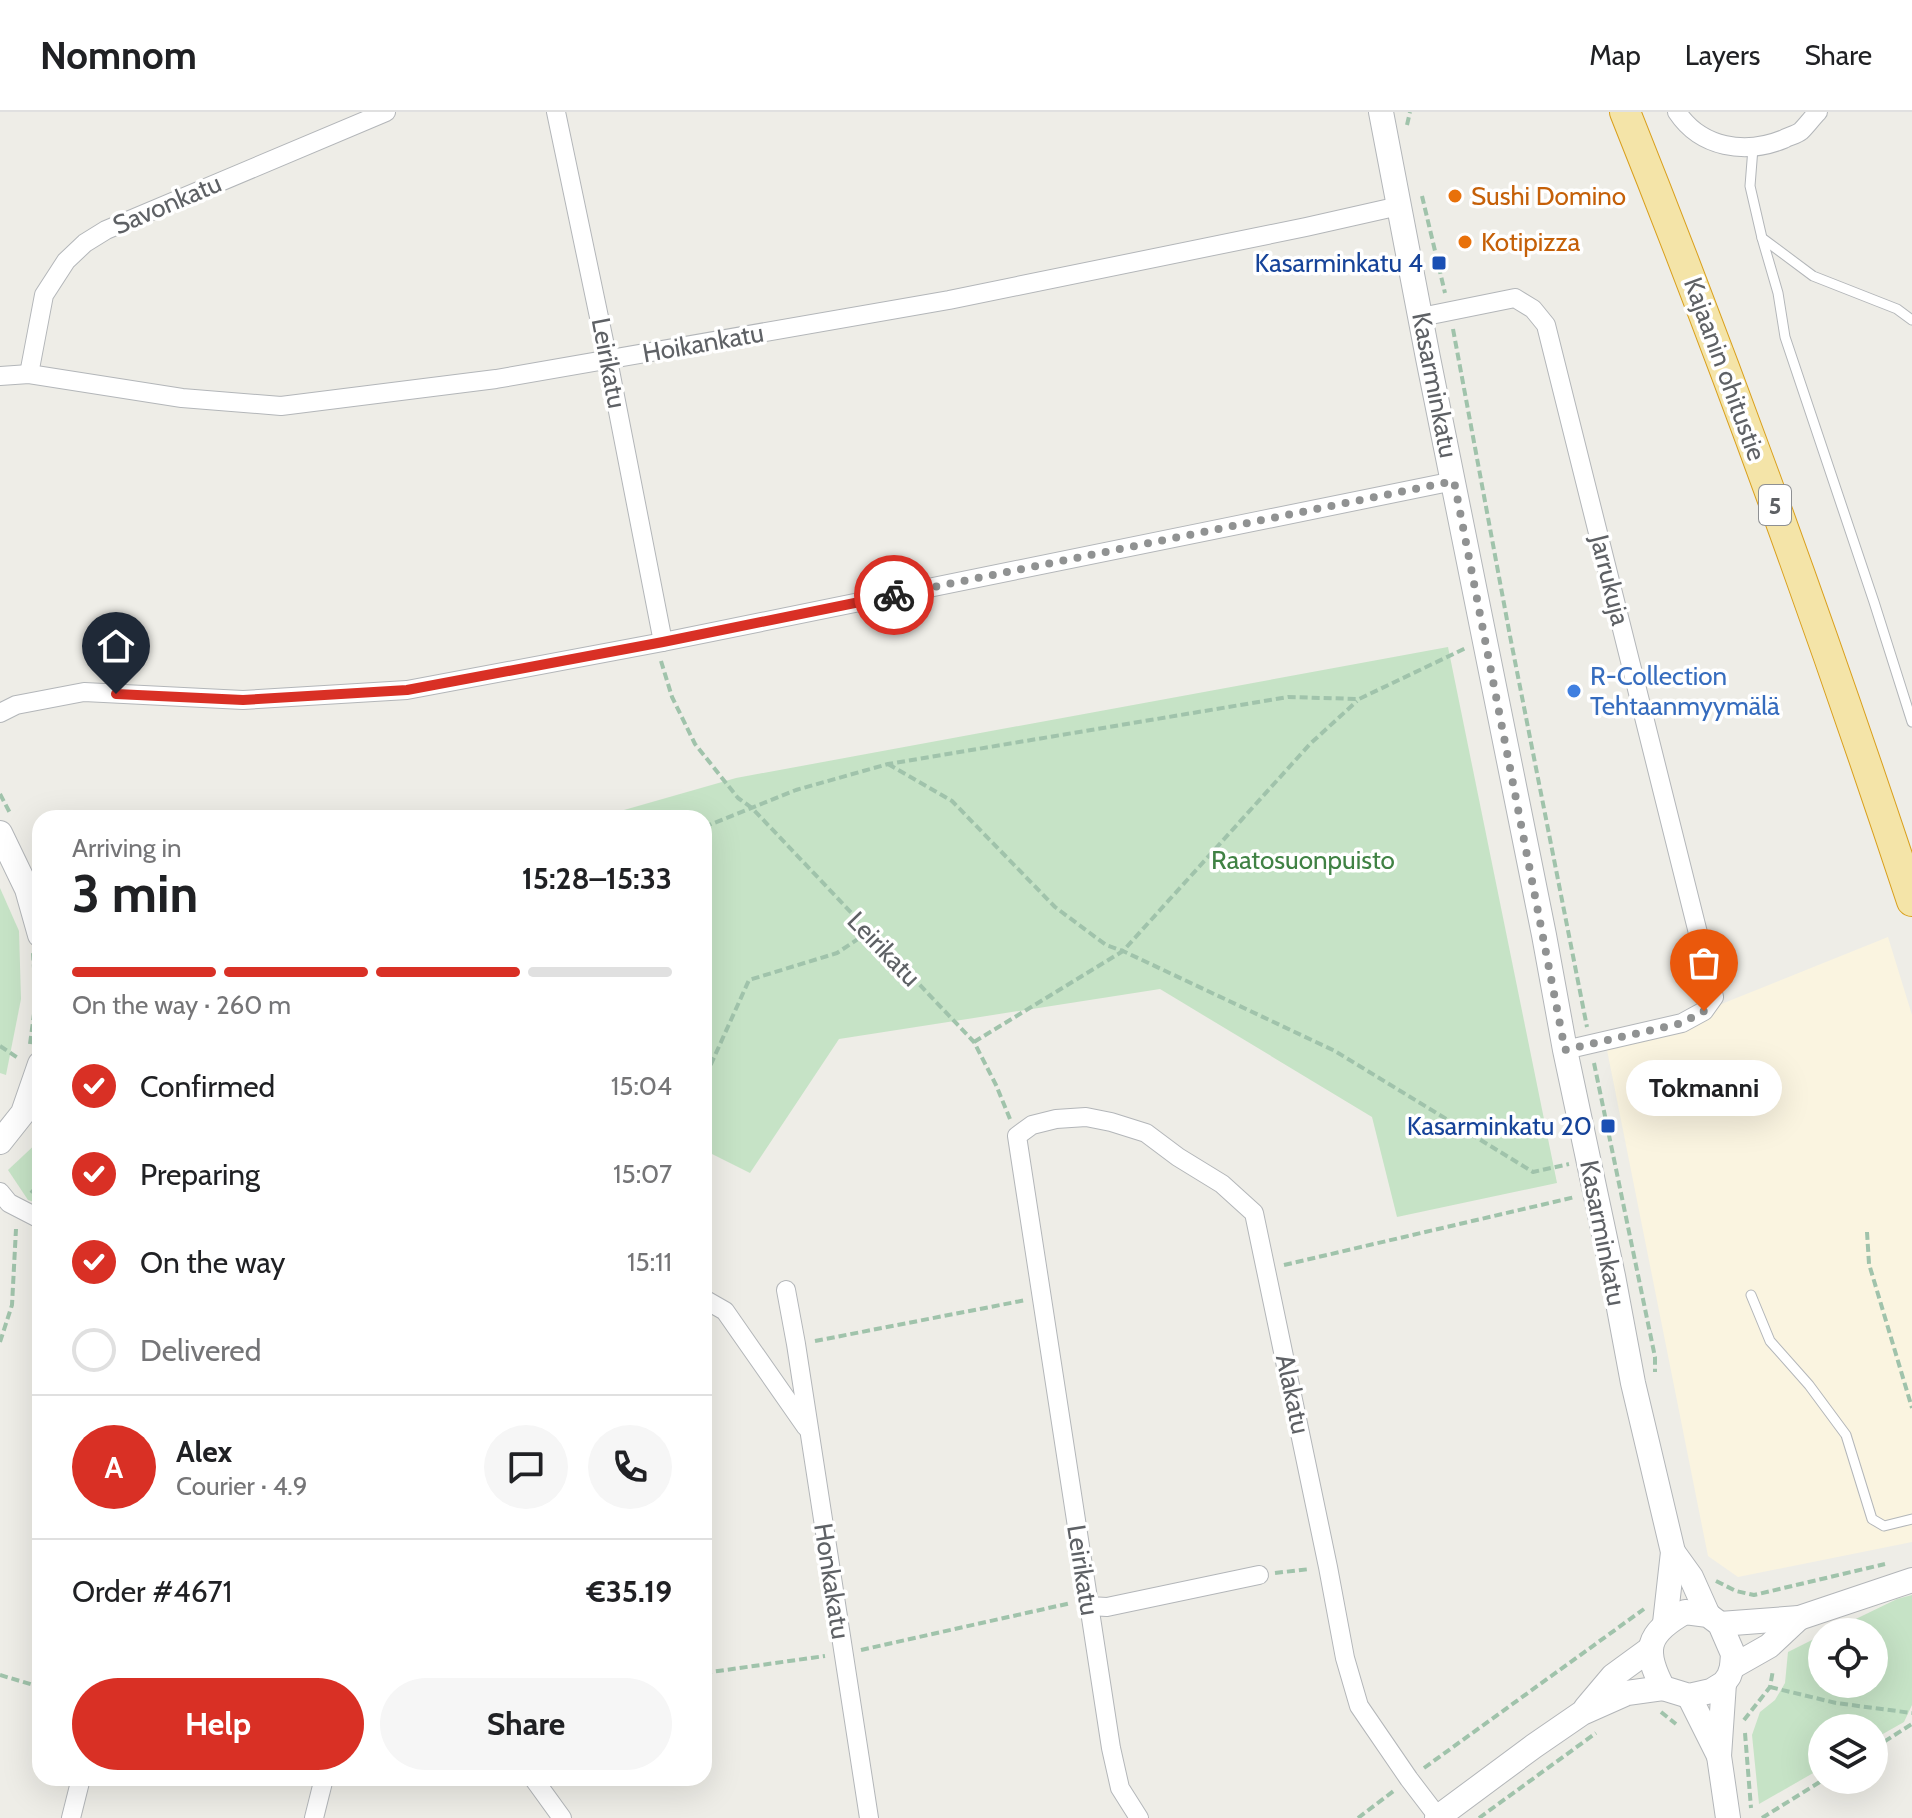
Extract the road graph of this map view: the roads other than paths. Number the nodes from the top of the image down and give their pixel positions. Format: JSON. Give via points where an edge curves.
{"nodes":[{"id":1,"x":386,"y":112,"type":"edge"},
{"id":2,"x":556,"y":112,"type":"edge"},
{"id":3,"x":1381,"y":112,"type":"edge"},
{"id":4,"x":1625,"y":112,"type":"edge"},
{"id":5,"x":1677,"y":112,"type":"edge"},
{"id":6,"x":1818,"y":112,"type":"edge"},
{"id":7,"x":1753,"y":148,"type":"junction"},
{"id":8,"x":1399,"y":206,"type":"junction"},
{"id":9,"x":1762,"y":238,"type":"junction"},
{"id":10,"x":1421,"y":317,"type":"junction"},
{"id":11,"x":1912,"y":320,"type":"edge"},
{"id":12,"x":608,"y":360,"type":"junction"},
{"id":13,"x":29,"y":374,"type":"junction"},
{"id":14,"x":0,"y":376,"type":"edge"},
{"id":15,"x":1454,"y":481,"type":"junction"},
{"id":16,"x":663,"y":642,"type":"junction"},
{"id":17,"x":0,"y":713,"type":"edge"},
{"id":18,"x":1912,"y":722,"type":"edge"},
{"id":19,"x":0,"y":833,"type":"edge"},
{"id":20,"x":1912,"y":901,"type":"edge"},
{"id":21,"x":32,"y":919,"type":"edge"},
{"id":22,"x":1565,"y":1050,"type":"junction"},
{"id":23,"x":32,"y":1061,"type":"edge"},
{"id":24,"x":1017,"y":1136,"type":"joint"},
{"id":25,"x":0,"y":1142,"type":"edge"},
{"id":26,"x":0,"y":1192,"type":"edge"},
{"id":27,"x":32,"y":1215,"type":"edge"},
{"id":28,"x":786,"y":1290,"type":"dead end"},
{"id":29,"x":1751,"y":1295,"type":"dead end"},
{"id":30,"x":712,"y":1304,"type":"edge"},
{"id":31,"x":810,"y":1432,"type":"junction"},
{"id":32,"x":1912,"y":1519,"type":"edge"},
{"id":33,"x":1673,"y":1552,"type":"junction"},
{"id":34,"x":1259,"y":1575,"type":"road end"},
{"id":35,"x":1912,"y":1580,"type":"edge"},
{"id":36,"x":1089,"y":1606,"type":"junction"},
{"id":37,"x":1658,"y":1613,"type":"junction"},
{"id":38,"x":1799,"y":1618,"type":"junction"},
{"id":39,"x":1714,"y":1620,"type":"junction"},
{"id":40,"x":1650,"y":1649,"type":"junction"},
{"id":41,"x":1728,"y":1675,"type":"junction"},
{"id":42,"x":1689,"y":1696,"type":"junction"},
{"id":43,"x":1658,"y":1699,"type":"junction"},
{"id":44,"x":1582,"y":1713,"type":"junction"},
{"id":45,"x":1719,"y":1756,"type":"junction"},
{"id":46,"x":79,"y":1786,"type":"edge"},
{"id":47,"x":322,"y":1786,"type":"edge"},
{"id":48,"x":539,"y":1786,"type":"edge"},
{"id":49,"x":71,"y":1818,"type":"edge"},
{"id":50,"x":314,"y":1818,"type":"edge"},
{"id":51,"x":562,"y":1818,"type":"edge"},
{"id":52,"x":869,"y":1818,"type":"edge"},
{"id":53,"x":1139,"y":1818,"type":"edge"},
{"id":54,"x":1437,"y":1818,"type":"edge"},
{"id":55,"x":1728,"y":1818,"type":"edge"}],
"edges":[{"from":1,"to":13,"type":"street","name":"Savonkatu","via":[[85,243],[44,295]]},
{"from":2,"to":12,"type":"street","name":"Leirikatu"},
{"from":3,"to":8,"type":"street","name":"Kasarminkatu"},
{"from":4,"to":20,"type":"highway","name":"Kajaanin ohitustie","number":"5","via":[[1816,617]]},
{"from":5,"to":7,"type":"street","via":[[1701,136],[1724,146]]},
{"from":6,"to":7,"type":"street","via":[[1799,133]]},
{"from":7,"to":9,"type":"lane","via":[[1750,186]]},
{"from":8,"to":10,"type":"street","name":"Kasarminkatu"},
{"from":8,"to":12,"type":"street","name":"Hoikankatu","via":[[949,300]]},
{"from":9,"to":11,"type":"lane","via":[[1813,276]]},
{"from":9,"to":18,"type":"lane","via":[[1785,337]]},
{"from":10,"to":15,"type":"street","name":"Kasarminkatu"},
{"from":10,"to":22,"type":"street","name":"Jarrukuja","via":[[1515,298],[1546,325],[1714,997],[1704,1011],[1682,1023]]},
{"from":12,"to":13,"type":"street","name":"Hoikankatu","via":[[281,406],[182,398]]},
{"from":12,"to":16,"type":"street","name":"Leirikatu"},
{"from":13,"to":14,"type":"street","name":"Hoikankatu"},
{"from":15,"to":16,"type":"street"},
{"from":15,"to":22,"type":"street","name":"Kasarminkatu"},
{"from":16,"to":17,"type":"street","via":[[407,690],[243,700],[84,692]]},
{"from":19,"to":21,"type":"street","via":[[27,889]]},
{"from":22,"to":33,"type":"street","name":"Kasarminkatu"},
{"from":23,"to":25,"type":"street","via":[[23,1113]]},
{"from":24,"to":36,"type":"street","name":"Leirikatu"},
{"from":24,"to":54,"type":"street","name":"Alakatu","via":[[1032,1125],[1086,1117],[1146,1133],[1222,1184],[1254,1213],[1359,1706]]},
{"from":26,"to":27,"type":"street"},
{"from":28,"to":31,"type":"street","name":"Honkakatu"},
{"from":29,"to":32,"type":"lane","via":[[1770,1341],[1846,1435],[1872,1519],[1884,1526]]},
{"from":30,"to":31,"type":"street","via":[[725,1311]]},
{"from":31,"to":52,"type":"street","name":"Honkakatu"},
{"from":33,"to":37,"type":"street","name":"Kasarminkatu"},
{"from":33,"to":39,"type":"street","name":"Kasarminkatu"},
{"from":34,"to":36,"type":"street","via":[[1107,1607]]},
{"from":35,"to":38,"type":"street"},
{"from":36,"to":53,"type":"street","name":"Leirikatu","via":[[1120,1788]]},
{"from":37,"to":39,"type":"street","via":[[1685,1612]]},
{"from":37,"to":40,"type":"street"},
{"from":38,"to":39,"type":"street"},
{"from":38,"to":41,"type":"street"},
{"from":39,"to":41,"type":"street","via":[[1733,1654]]},
{"from":40,"to":43,"type":"street"},
{"from":40,"to":44,"type":"street","via":[[1613,1676]]},
{"from":41,"to":42,"type":"street","via":[[1711,1691]]},
{"from":41,"to":45,"type":"street"},
{"from":42,"to":43,"type":"street"},
{"from":42,"to":45,"type":"street"},
{"from":43,"to":44,"type":"street","via":[[1627,1693]]},
{"from":44,"to":54,"type":"street"},
{"from":45,"to":55,"type":"street"},
{"from":46,"to":49,"type":"street"},
{"from":47,"to":50,"type":"street"},
{"from":48,"to":51,"type":"street"}]}
